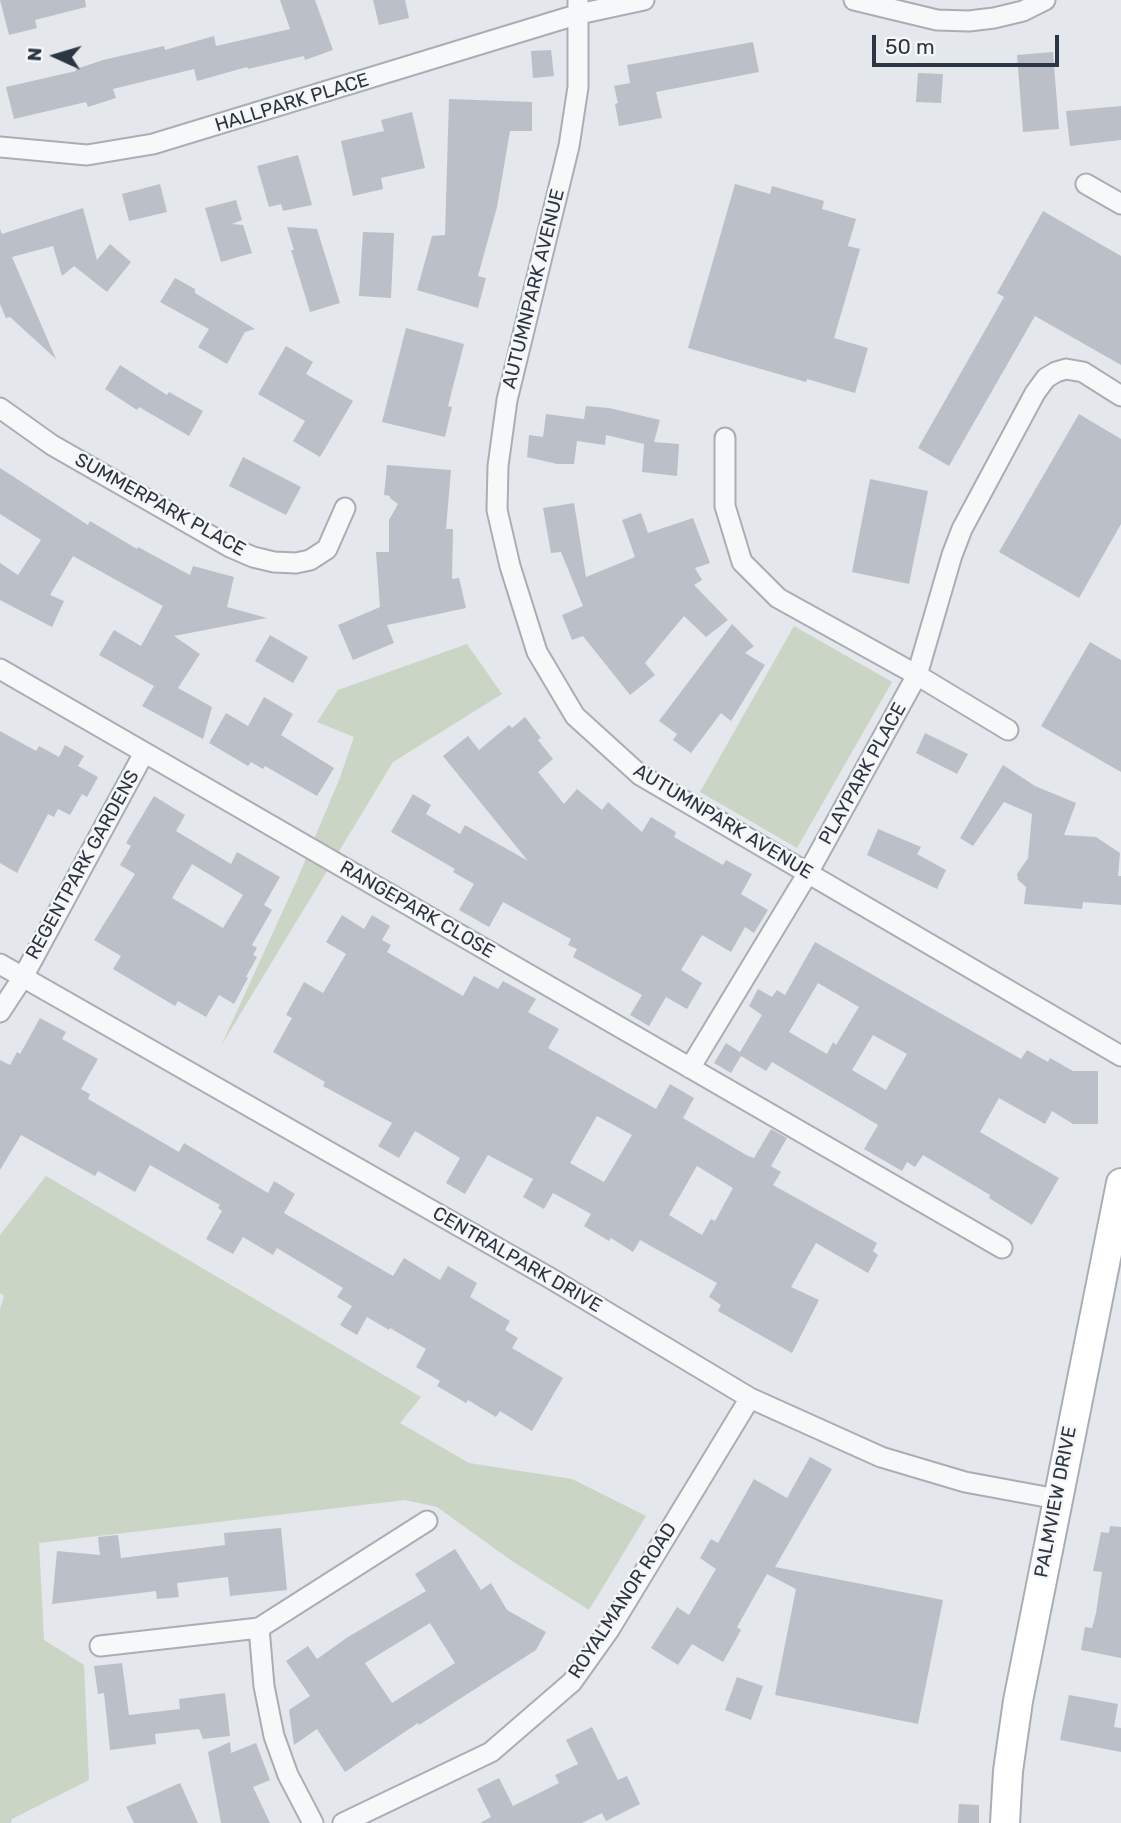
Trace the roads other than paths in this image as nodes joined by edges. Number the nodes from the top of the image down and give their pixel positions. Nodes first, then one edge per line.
1 (644, 0) edge
2 (854, 0) edge
3 (1045, 0) edge
4 (578, 7) edge
5 (0, 147) edge
6 (1086, 184) dead end
7 (1121, 204) edge
8 (1121, 396) edge
9 (0, 408) edge
10 (725, 438) dead end
11 (345, 508) dead end
12 (0, 669) edge
13 (917, 676) junction
14 (1007, 730) dead end
15 (145, 753) junction
16 (808, 873) junction
17 (0, 964) edge
18 (23, 977) junction
19 (0, 1012) edge
20 (1121, 1056) edge
21 (690, 1068) junction
22 (1121, 1184) edge
23 (1002, 1248) dead end
24 (750, 1398) junction
25 (1057, 1499) junction
26 (427, 1521) dead end
27 (259, 1628) junction
28 (100, 1646) dead end
29 (313, 1823) edge
30 (343, 1823) edge
31 (1005, 1823) edge

1 - 4 street, HALLPARK PLACE
2 - 3 street
4 - 5 street, HALLPARK PLACE
4 - 16 street, AUTUMNPARK AVENUE
6 - 7 street
8 - 13 street, PLAYPARK PLACE
9 - 11 street, SUMMERPARK PLACE
10 - 13 street
12 - 15 street, REGENTPARK GARDENS
13 - 14 street
13 - 16 street, PLAYPARK PLACE
15 - 18 street, REGENTPARK GARDENS
15 - 21 street, RANGEPARK CLOSE
16 - 20 street, AUTUMNPARK AVENUE
16 - 21 street
17 - 18 street, CENTRALPARK DRIVE
18 - 19 street, REGENTPARK GARDENS
18 - 24 street, CENTRALPARK DRIVE
21 - 23 street, RANGEPARK CLOSE
22 - 25 street, PALMVIEW DRIVE
24 - 25 street, CENTRALPARK DRIVE
24 - 30 street, ROYALMANOR ROAD
25 - 31 street, PALMVIEW DRIVE
26 - 27 street
27 - 28 street
27 - 29 street

